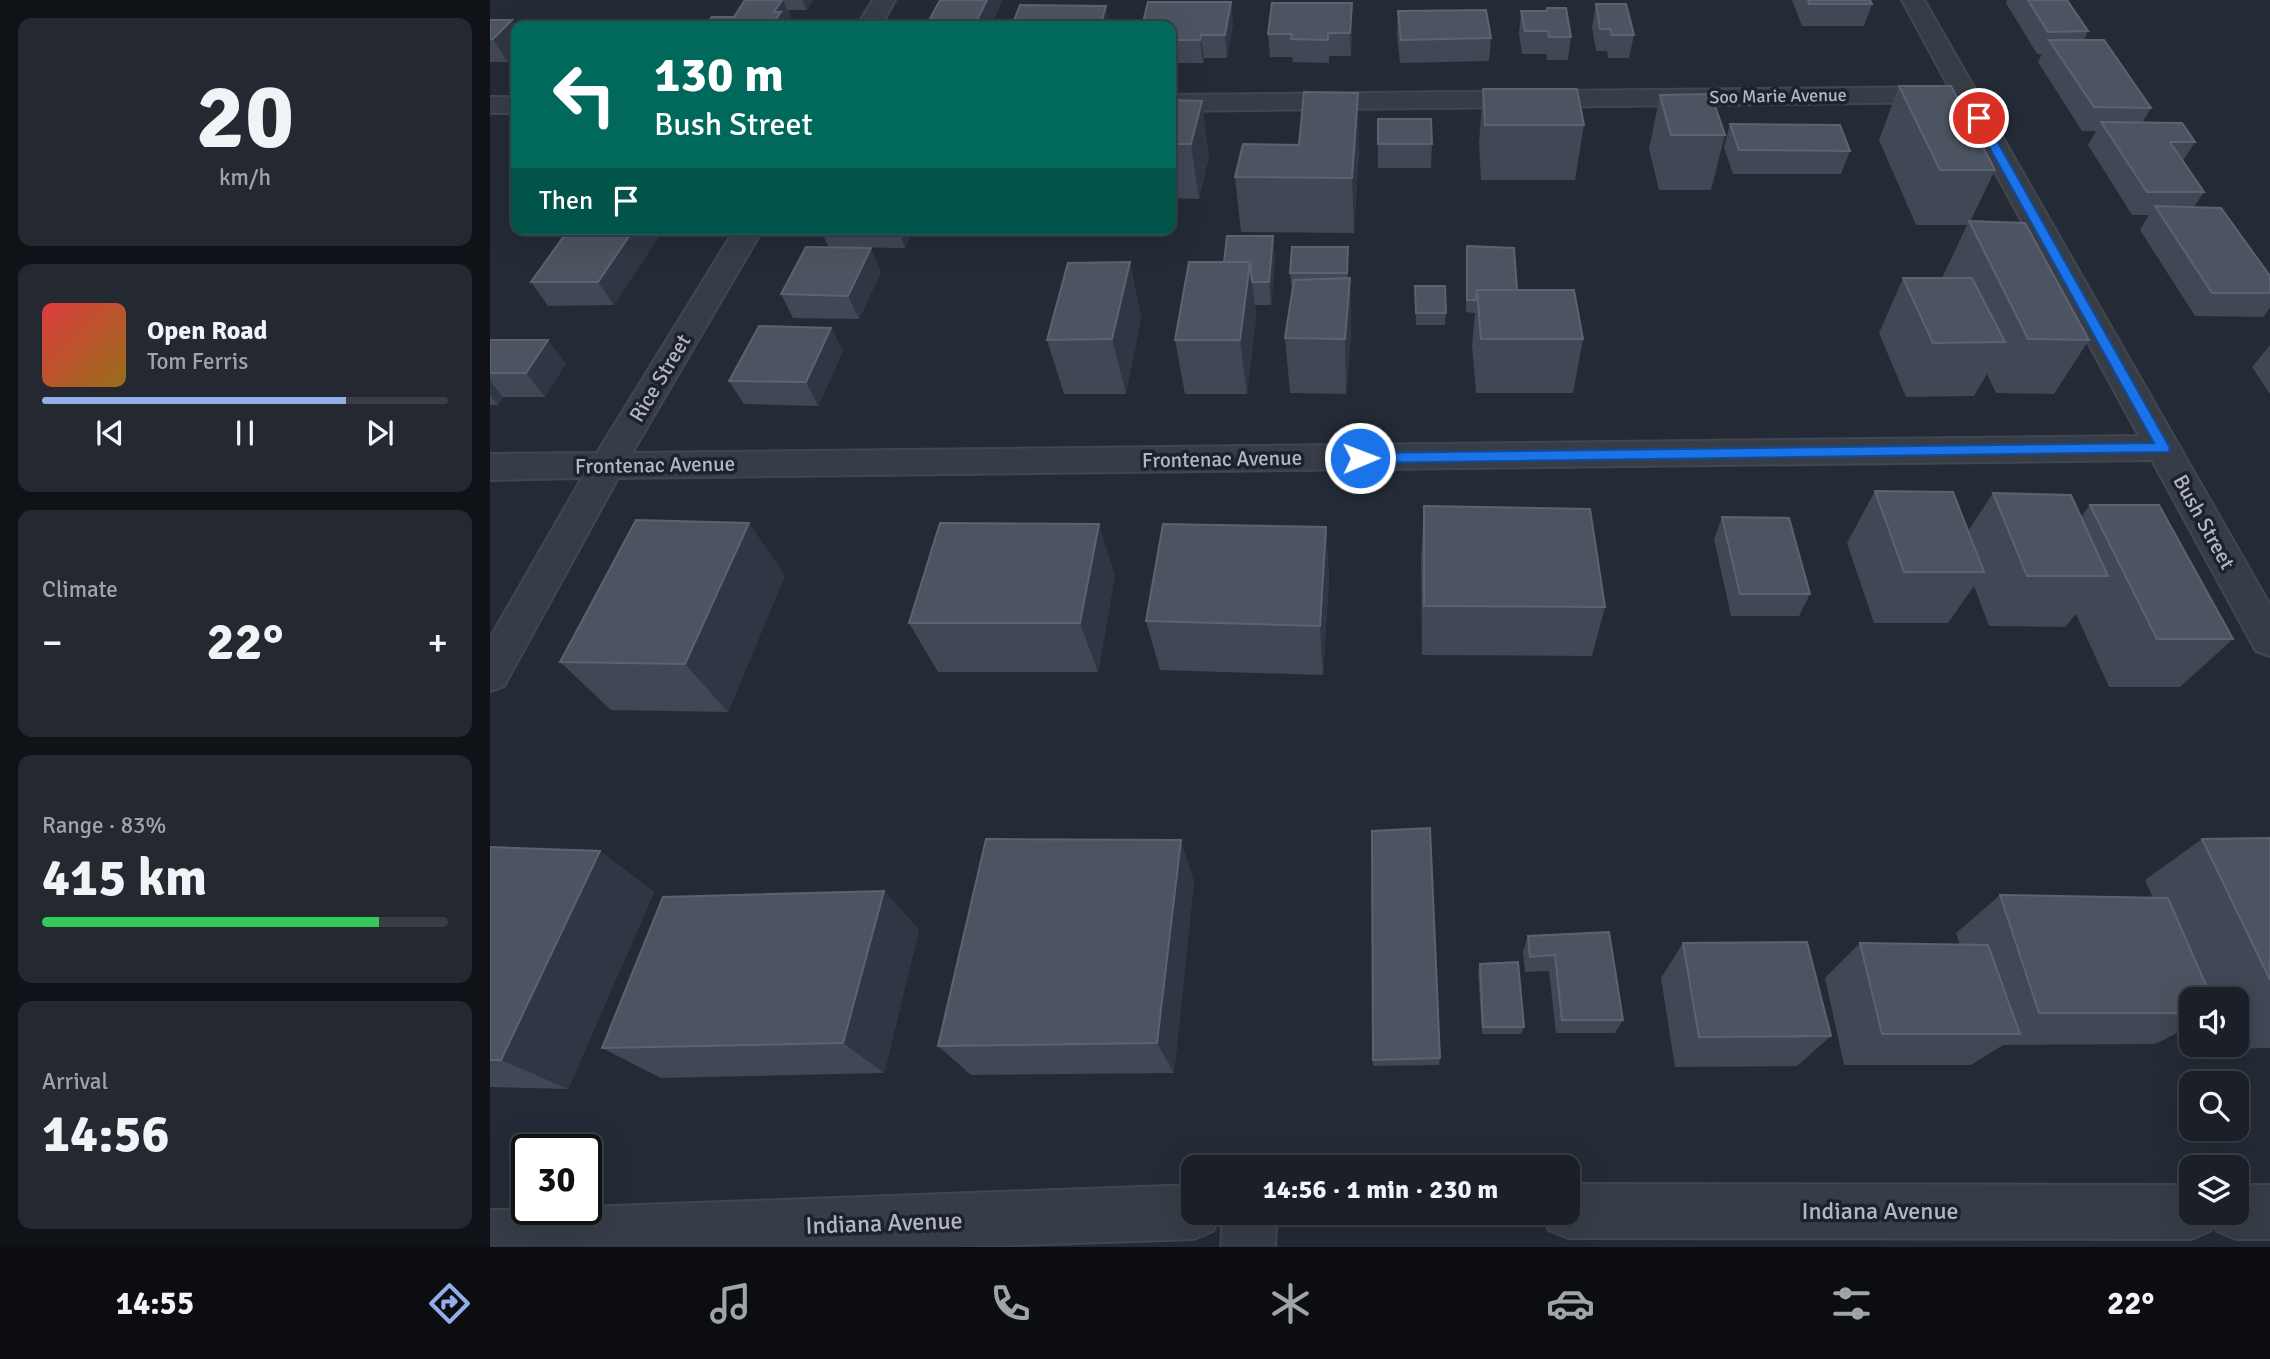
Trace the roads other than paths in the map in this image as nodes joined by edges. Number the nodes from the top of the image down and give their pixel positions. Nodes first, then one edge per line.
1 (884, 0) edge
2 (1913, 0) edge
3 (872, 21) edge
4 (1966, 94) junction
5 (1176, 103) edge
6 (490, 105) edge
7 (511, 105) edge
8 (745, 235) edge
9 (2163, 448) junction
10 (607, 466) junction
11 (490, 467) edge
12 (2270, 640) edge
13 (490, 674) edge
14 (1580, 1211) edge
15 (1181, 1212) edge
16 (2179, 1212) edge
17 (2249, 1212) edge
18 (2270, 1212) edge
19 (1249, 1225) edge
20 (490, 1237) edge
21 (1248, 1247) edge

1 - 3 street
2 - 4 street, Bush Street
4 - 5 street, Soo Marie Avenue
4 - 9 street, Bush Street
6 - 7 street
8 - 10 street, Rice Street
9 - 10 street, Frontenac Avenue
9 - 12 street, Bush Street
10 - 11 street, Frontenac Avenue
10 - 13 street, Rice Street
14 - 16 street, Indiana Avenue
15 - 20 street, Indiana Avenue
17 - 18 street
19 - 21 street

